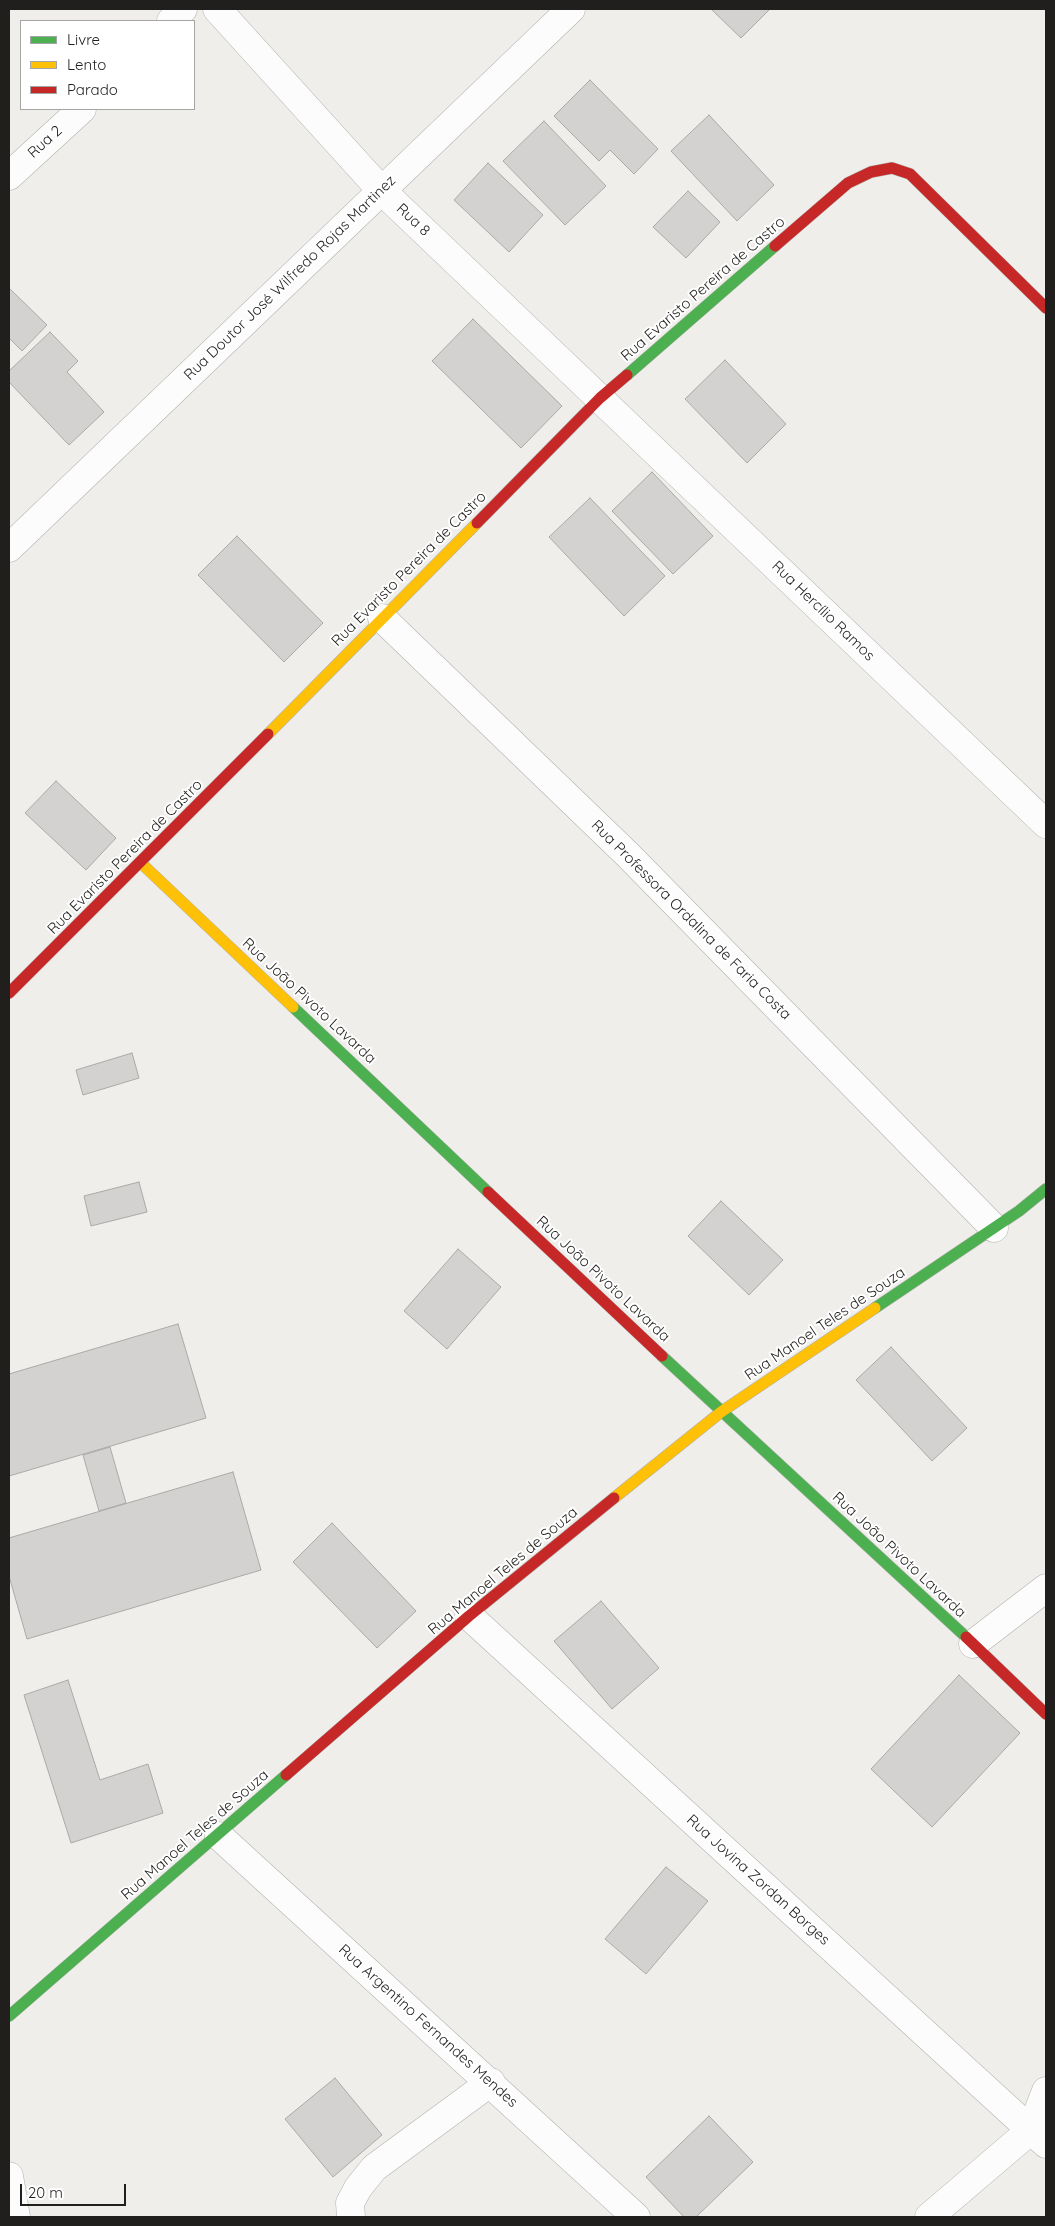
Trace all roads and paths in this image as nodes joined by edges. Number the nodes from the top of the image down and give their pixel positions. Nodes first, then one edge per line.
1 (183, 9) edge
2 (217, 9) edge
3 (571, 9) edge
4 (172, 20) edge
5 (81, 110) edge
6 (9, 176) edge
7 (381, 190) junction
8 (1046, 308) edge
9 (600, 398) junction
10 (9, 548) edge
11 (382, 618) junction
12 (1046, 824) edge
13 (142, 863) junction
14 (9, 992) edge
15 (1046, 1189) edge
16 (994, 1228) junction
17 (721, 1412) junction
18 (1046, 1588) edge
19 (469, 1616) junction
20 (974, 1644) junction
21 (1046, 1714) edge
22 (219, 1836) junction
23 (9, 2016) edge
24 (491, 2082) junction
25 (1046, 2091) edge
26 (1039, 2137) edge
27 (9, 2176) edge
28 (16, 2217) edge
29 (351, 2217) edge
30 (636, 2217) edge
31 (928, 2217) edge

1 - 4 street
2 - 7 street, Rua 8
3 - 7 street, Rua Doutor José Wilfredo Rojas Martinez
5 - 6 street, Rua 2
7 - 9 street, Rua 8
7 - 10 street, Rua Doutor José Wilfredo Rojas Martinez
8 - 9 street, Rua Evaristo Pereira de Castro
9 - 11 street, Rua Evaristo Pereira de Castro
9 - 12 street, Rua Hercílio Ramos
11 - 13 street, Rua Evaristo Pereira de Castro
11 - 16 street, Rua Professora Ordalina de Faria Costa
13 - 14 street, Rua Evaristo Pereira de Castro
13 - 17 street, Rua João Pivoto Lavarda
15 - 16 street, Rua Manoel Teles de Souza
16 - 17 street, Rua Manoel Teles de Souza
17 - 19 street, Rua Manoel Teles de Souza
17 - 20 street, Rua João Pivoto Lavarda
18 - 20 street
19 - 22 street, Rua Manoel Teles de Souza
19 - 26 street, Rua Jovina Zordan Borges
20 - 21 street, Rua João Pivoto Lavarda
22 - 23 street, Rua Manoel Teles de Souza
22 - 24 street, Rua Argentino Fernandes Mendes
24 - 29 street
24 - 30 street, Rua Argentino Fernandes Mendes
25 - 26 street
26 - 31 street
27 - 28 street

